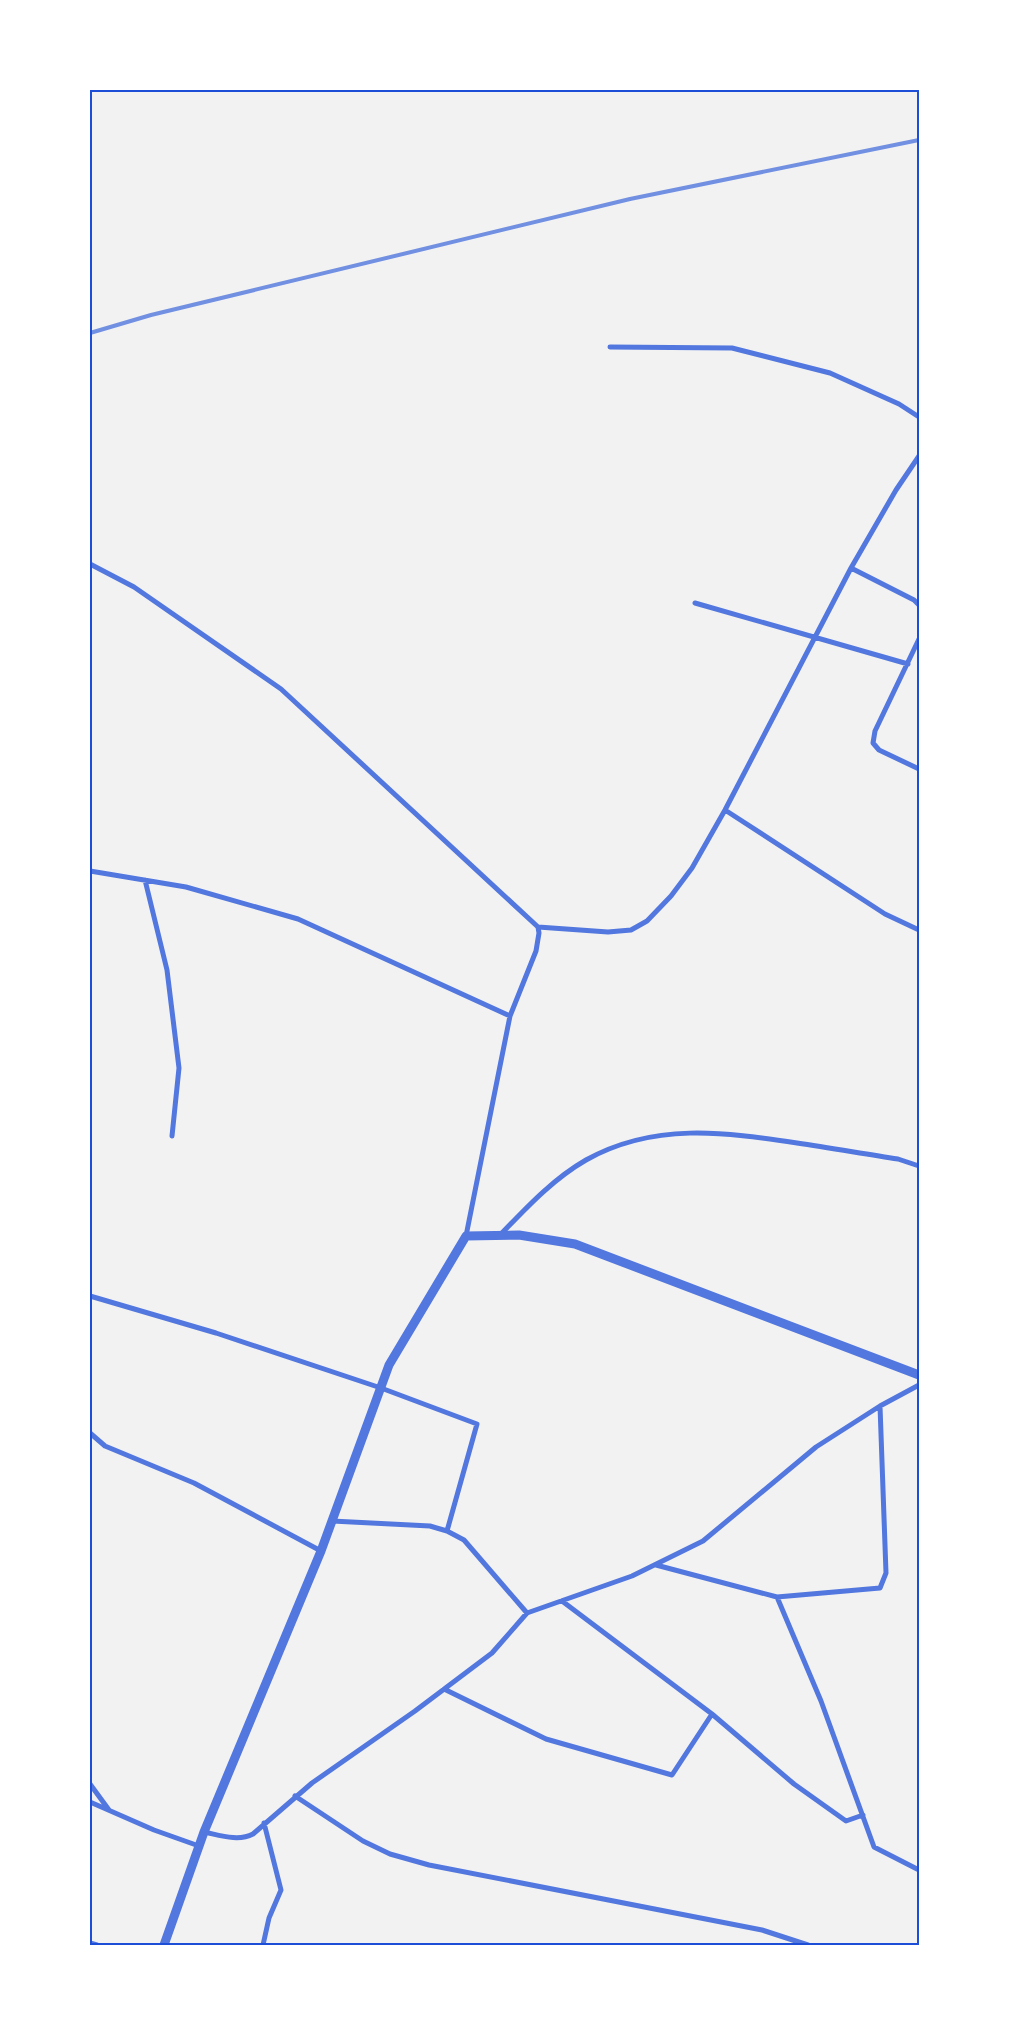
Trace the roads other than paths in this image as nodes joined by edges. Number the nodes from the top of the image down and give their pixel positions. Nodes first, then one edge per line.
1 (610, 347) dead end
2 (919, 417) edge
3 (919, 456) edge
4 (90, 564) edge
5 (851, 568) junction
6 (695, 603) dead end
7 (919, 605) edge
8 (814, 637) junction
9 (919, 640) edge
10 (908, 664) junction
11 (919, 769) edge
12 (725, 810) junction
13 (90, 871) edge
14 (145, 880) junction
15 (538, 927) junction
16 (919, 930) edge
17 (510, 1016) junction
18 (172, 1136) dead end
19 (919, 1166) edge
20 (500, 1235) junction
21 (466, 1236) junction
22 (90, 1296) edge
23 (919, 1374) edge
24 (919, 1385) edge
25 (381, 1388) junction
26 (880, 1406) junction
27 (90, 1433) edge
28 (332, 1521) junction
29 (447, 1531) junction
30 (321, 1550) junction
31 (655, 1565) junction
32 (778, 1597) junction
33 (562, 1601) junction
34 (527, 1613) junction
35 (444, 1689) junction
36 (712, 1714) junction
37 (90, 1784) edge
38 (295, 1796) junction
39 (90, 1802) edge
40 (110, 1811) junction
41 (863, 1815) junction
42 (264, 1823) junction
43 (204, 1832) junction
44 (199, 1846) junction
45 (919, 1870) edge
46 (90, 1943) edge
47 (96, 1945) edge
48 (164, 1945) edge
49 (263, 1945) edge
50 (808, 1945) edge

1 - 2 street
3 - 5 street
4 - 15 street
5 - 7 street
5 - 8 street
6 - 8 street
8 - 10 street
8 - 12 street
9 - 10 street
10 - 11 street
12 - 15 street
12 - 16 street
13 - 14 street
14 - 17 street
14 - 18 street
15 - 17 street
17 - 21 street
19 - 20 street
20 - 21 street
20 - 23 street
21 - 25 street
22 - 25 street
24 - 26 street
25 - 28 street
25 - 29 street
26 - 31 street
26 - 32 street
27 - 30 street
28 - 29 street
28 - 30 street
29 - 34 street
30 - 43 street
31 - 32 street
31 - 33 street
32 - 41 street
33 - 34 street
33 - 36 street
34 - 35 street
35 - 36 street
35 - 38 street
36 - 41 street
37 - 40 street
38 - 42 street
38 - 50 street
39 - 40 street
40 - 44 street
41 - 45 street
42 - 43 street
42 - 49 street
43 - 44 street
44 - 48 street
46 - 47 street

